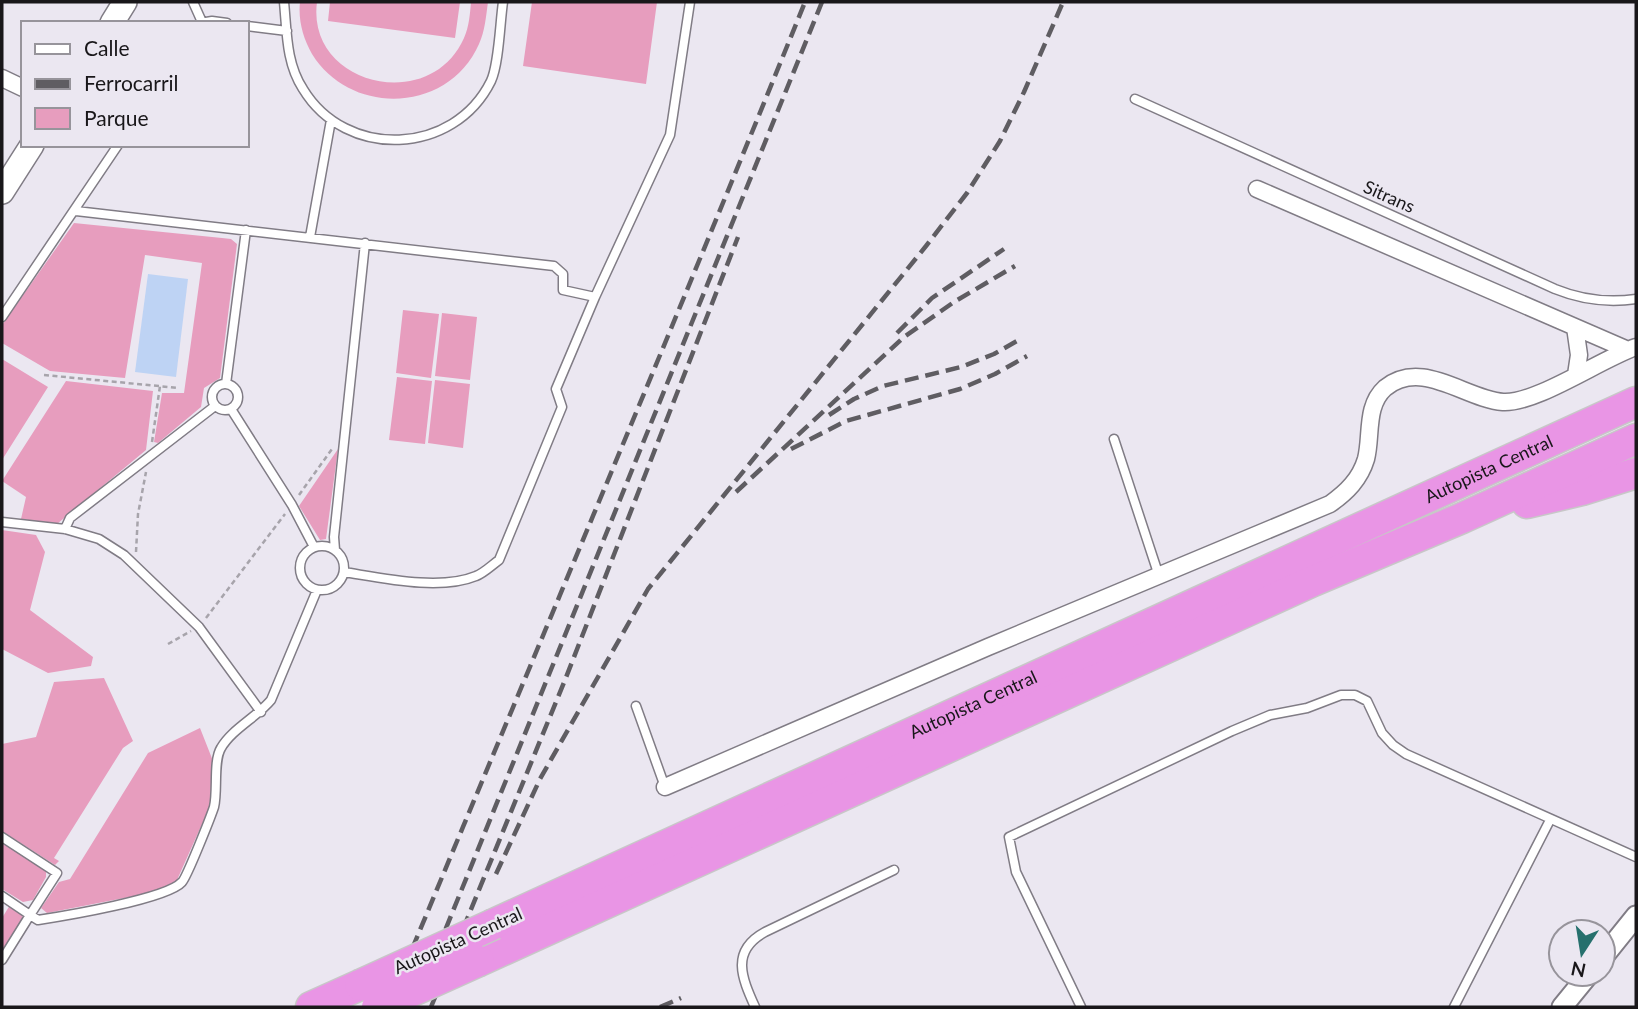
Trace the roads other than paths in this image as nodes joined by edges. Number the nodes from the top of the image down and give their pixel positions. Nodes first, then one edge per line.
1 (125, 2) edge
2 (192, 2) edge
3 (284, 2) edge
4 (503, 2) edge
5 (690, 2) edge
6 (113, 21) edge
7 (201, 21) edge
8 (248, 26) edge
9 (287, 31) junction
10 (2, 78) edge
11 (21, 87) edge
12 (1135, 99) dead end
13 (331, 120) junction
14 (30, 147) edge
15 (117, 147) edge
16 (6, 178) edge
17 (1257, 190) dead end
18 (76, 211) junction
19 (246, 230) junction
20 (310, 237) junction
21 (365, 243) junction
22 (595, 297) junction
23 (1636, 299) edge
24 (2, 317) edge
25 (1574, 327) junction
26 (1632, 348) edge
27 (1576, 375) junction
28 (226, 384) junction
29 (1636, 402) edge
30 (215, 406) junction
31 (231, 409) junction
32 (1114, 439) dead end
33 (1636, 439) edge
34 (1636, 474) edge
35 (1462, 518) junction
36 (2, 522) edge
37 (65, 529) junction
38 (314, 547) junction
39 (335, 550) junction
40 (344, 572) junction
41 (1159, 576) junction
42 (317, 590) junction
43 (636, 706) dead end
44 (261, 712) junction
45 (665, 787) joint
46 (1550, 820) junction
47 (2, 837) edge
48 (1636, 857) edge
49 (894, 870) dead end
50 (2, 897) edge
51 (30, 915) junction
52 (1634, 924) edge
53 (1617, 942) edge
54 (2, 960) edge
55 (1578, 988) edge
56 (369, 996) edge
57 (311, 1007) edge
58 (755, 1007) edge
59 (1081, 1007) edge
60 (1454, 1007) edge
61 (1562, 1007) edge

1 - 6 main road
2 - 7 lane
3 - 9 lane
4 - 13 lane
5 - 22 lane
8 - 9 lane
9 - 13 lane
10 - 11 street
12 - 23 lane, Sitrans
13 - 20 lane
14 - 16 main road
15 - 18 lane
17 - 25 street
18 - 19 lane
18 - 24 lane
19 - 20 lane
19 - 28 lane
20 - 21 lane
21 - 22 lane
21 - 39 lane
22 - 40 lane
25 - 26 street
25 - 27 street
26 - 27 street
27 - 41 street
28 - 30 lane
28 - 31 lane
29 - 56 highway, Autopista Central, bridge
30 - 31 lane
30 - 37 lane
31 - 38 lane
32 - 41 lane
33 - 35 highway, Autopista Central
34 - 35 highway
35 - 56 highway, Autopista Central, bridge
36 - 37 lane
37 - 44 lane
38 - 39 lane
38 - 42 lane
39 - 40 lane
40 - 42 lane
41 - 45 street
42 - 44 lane
43 - 45 lane
44 - 51 lane
46 - 48 lane
46 - 59 lane
46 - 60 lane
47 - 51 lane
49 - 58 lane
50 - 51 lane
51 - 54 lane
52 - 53 street
55 - 61 street
56 - 57 highway, Autopista Central

